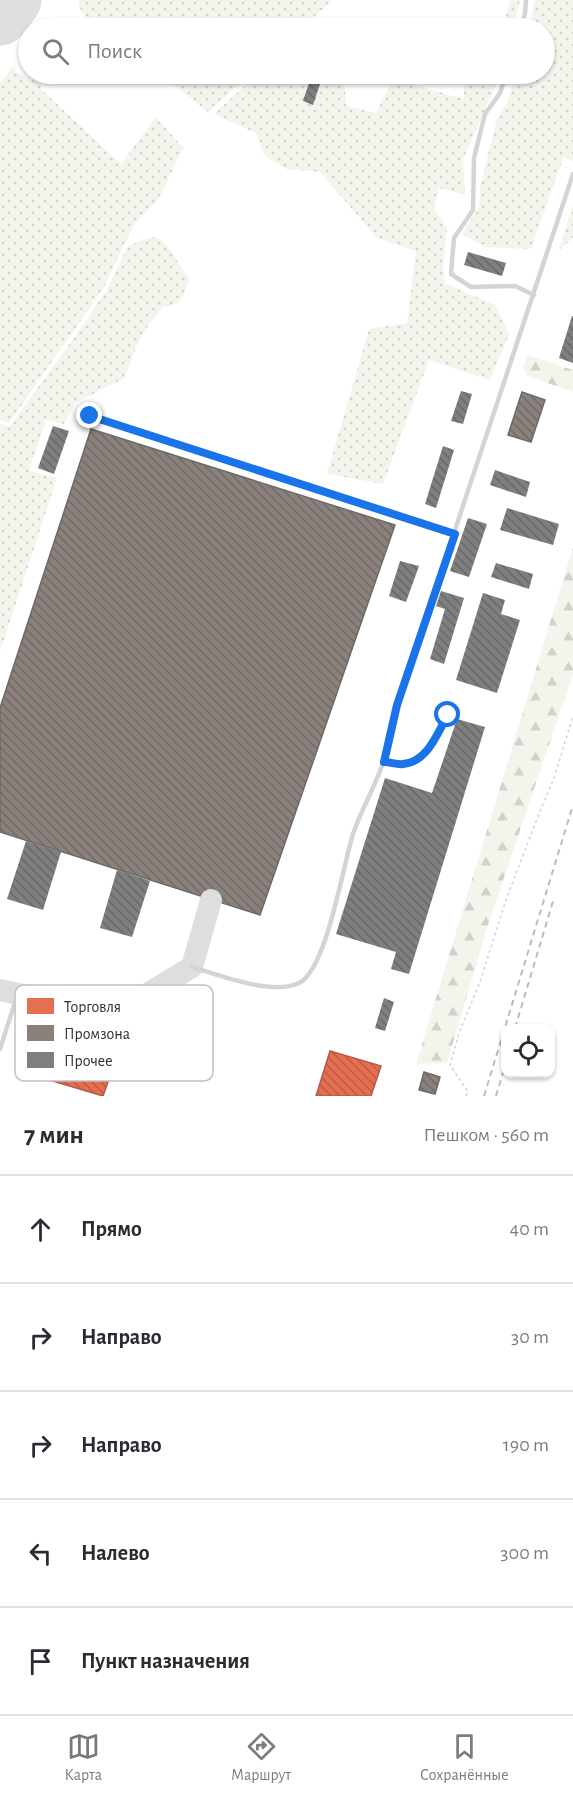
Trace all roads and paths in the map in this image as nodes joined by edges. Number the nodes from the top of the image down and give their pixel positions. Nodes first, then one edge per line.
1 (526, 0) edge
2 (524, 18) edge
3 (503, 84) edge
4 (573, 174) edge
5 (534, 295) junction
6 (90, 416) dead end
7 (455, 534) junction
8 (458, 710) dead end
9 (573, 716) edge
10 (384, 762) junction
11 (192, 967) dead end
12 (15, 1002) edge
13 (0, 1048) edge
14 (466, 1096) edge

1 - 2 lane
3 - 5 lane
4 - 5 lane
5 - 7 lane
6 - 7 lane
7 - 10 lane
8 - 10 lane
9 - 14 path
10 - 11 lane
12 - 13 lane

